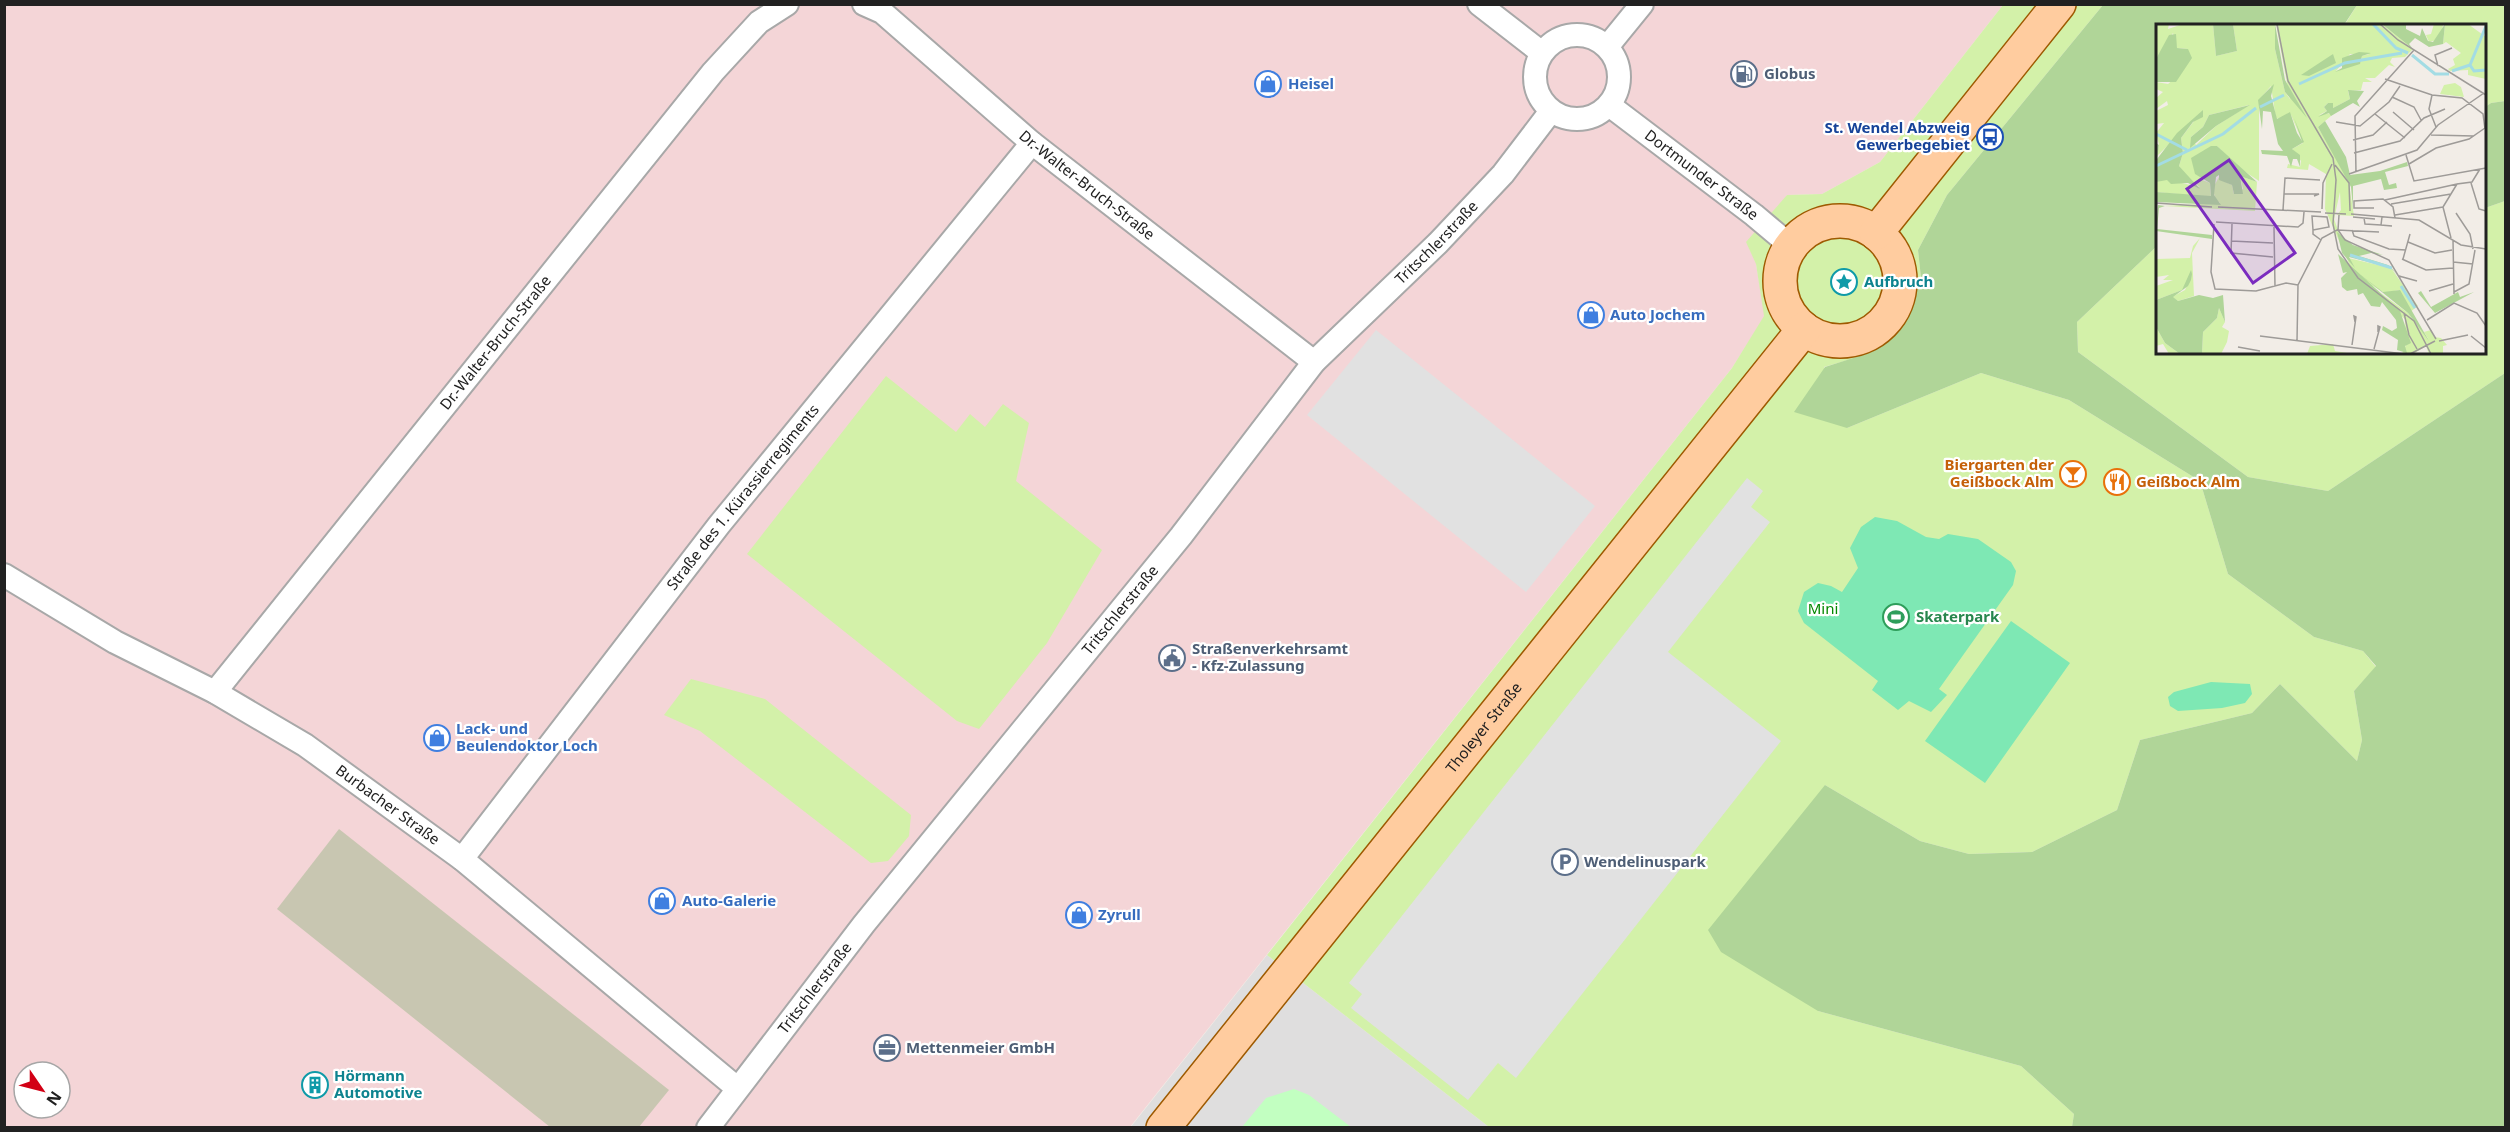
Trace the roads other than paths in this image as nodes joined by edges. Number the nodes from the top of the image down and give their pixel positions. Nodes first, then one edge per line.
1 (787, 4) edge
2 (864, 4) edge
3 (1479, 4) edge
4 (1642, 4) edge
5 (2059, 4) edge
6 (1607, 47) junction
7 (1542, 53) junction
8 (1609, 105) junction
9 (1551, 111) junction
10 (1032, 143) junction
11 (1876, 233) junction
12 (1791, 246) junction
13 (1804, 329) junction
14 (1314, 362) junction
15 (4, 574) edge
16 (215, 692) junction
17 (462, 859) junction
18 (737, 1088) junction
19 (708, 1128) edge
20 (1163, 1128) edge

1 - 16 street, Dr.-Walter-Bruch-Straße
2 - 10 street, Dr.-Walter-Bruch-Straße
3 - 7 street
4 - 6 street
5 - 11 main road
6 - 7 street
6 - 8 street
7 - 9 street
8 - 9 street
8 - 12 street, Dortmunder Straße
9 - 14 street, Tritschlerstraße
10 - 14 street, Dr.-Walter-Bruch-Straße
10 - 17 street, Straße des 1. Kürassierregiments
11 - 12 main road
11 - 13 main road
12 - 13 main road
13 - 20 main road, Tholeyer Straße
14 - 18 street, Tritschlerstraße
15 - 16 street, Burbacher Straße
16 - 17 street, Burbacher Straße
17 - 18 street, Burbacher Straße
18 - 19 street, Tritschlerstraße

